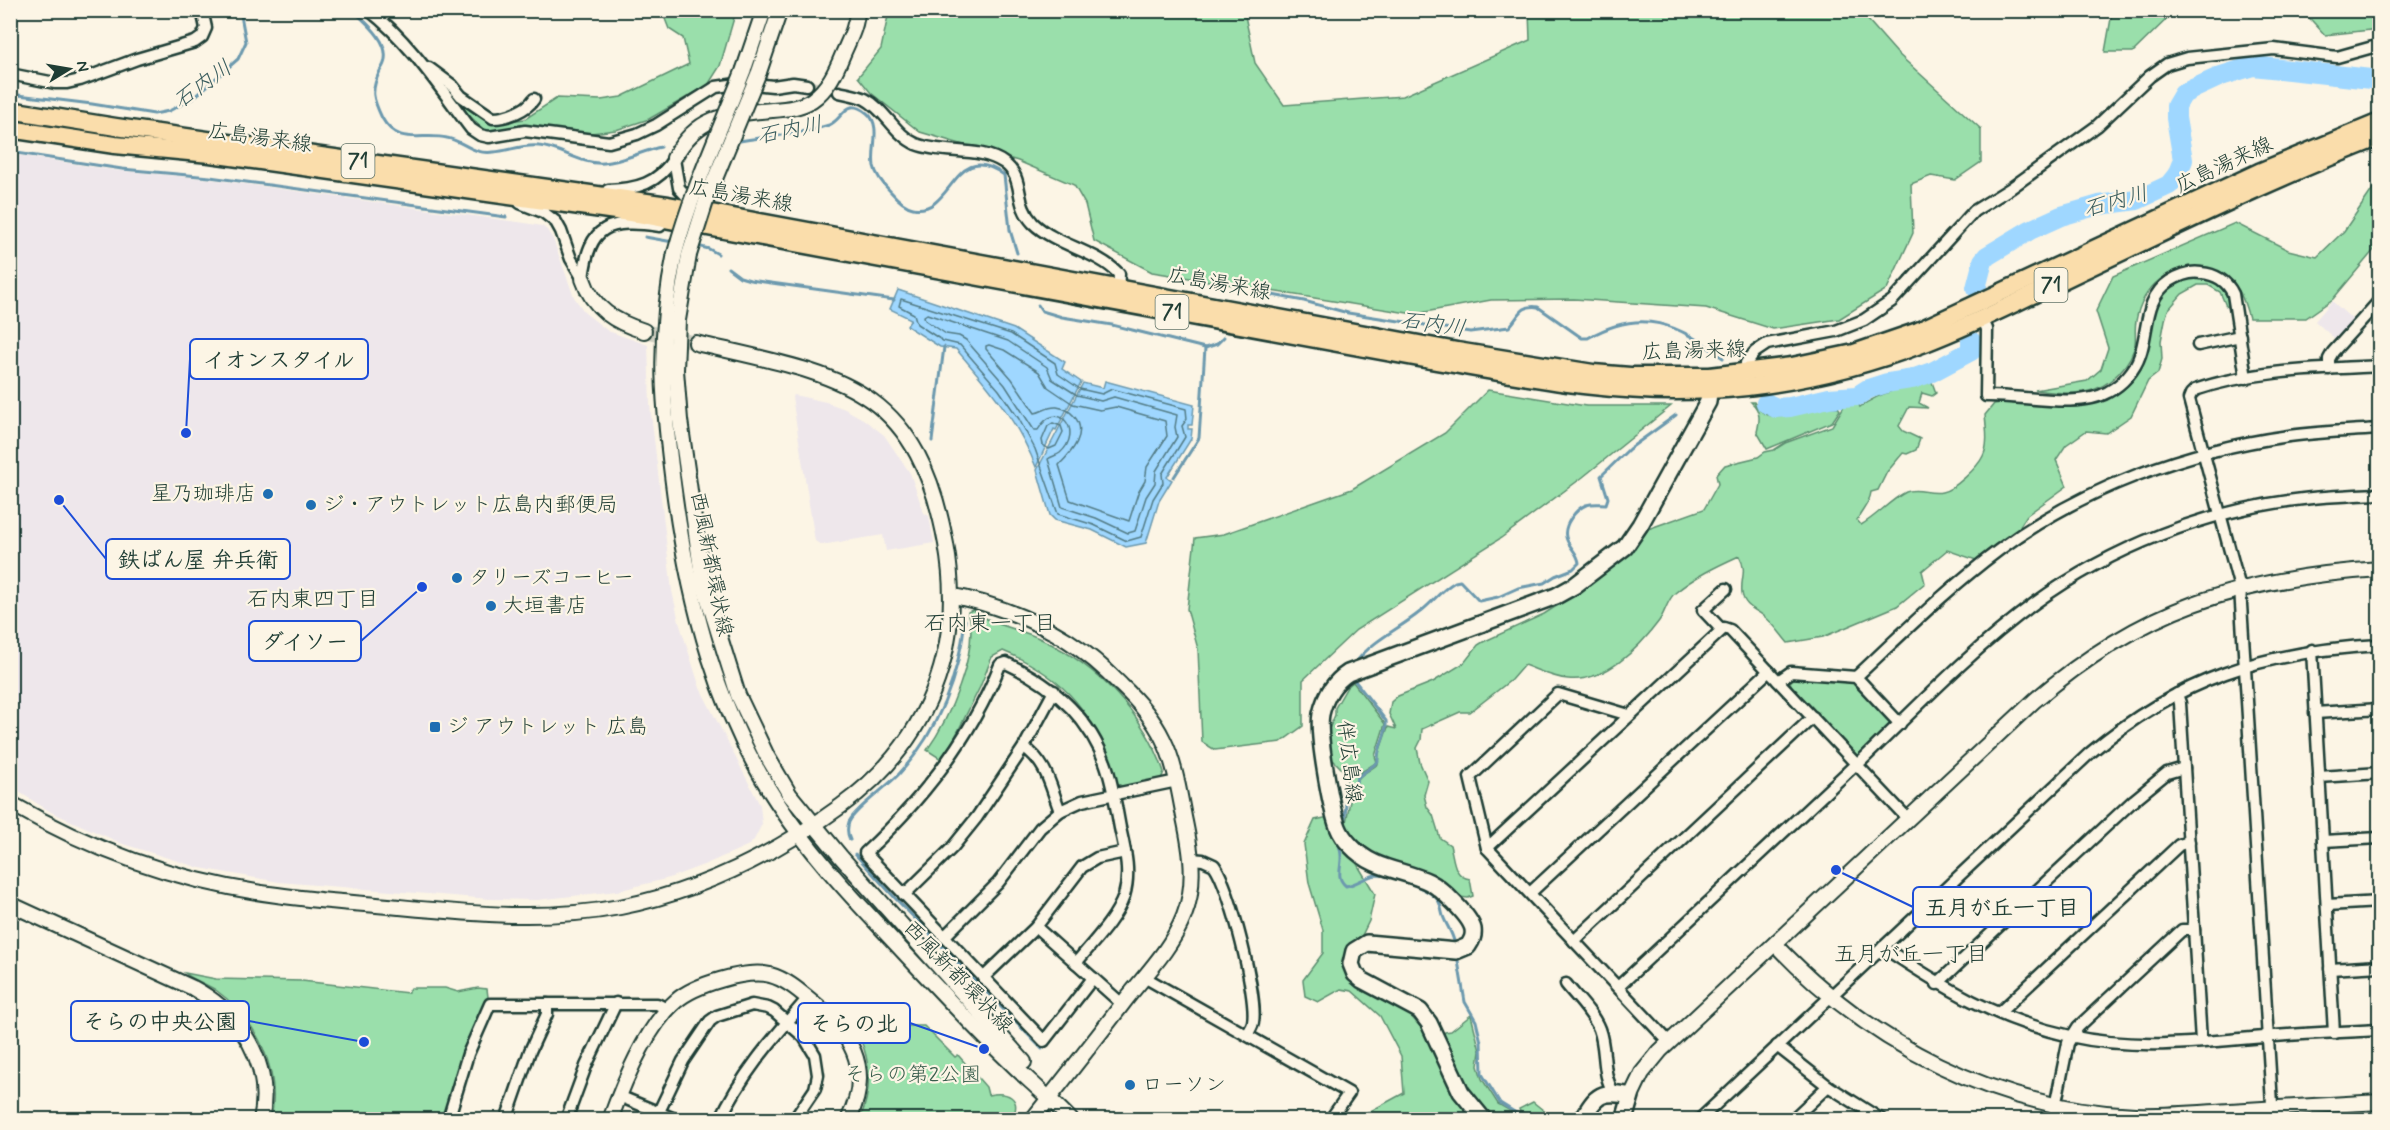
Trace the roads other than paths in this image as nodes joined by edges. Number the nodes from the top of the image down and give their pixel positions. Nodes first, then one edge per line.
1 (202, 10) edge
2 (369, 10) edge
3 (764, 10) edge
4 (780, 10) edge
5 (857, 10) edge
6 (2379, 45) edge
7 (417, 59) junction
8 (10, 74) edge
9 (807, 86) tunnel mouth
10 (839, 92) tunnel mouth
11 (534, 99) dead end
12 (10, 110) edge
13 (2379, 122) edge
14 (10, 129) edge
15 (2379, 137) edge
16 (674, 158) junction
17 (576, 191) junction
18 (496, 193) junction
19 (705, 212) junction
20 (748, 233) junction
21 (682, 254) junction
22 (584, 279) junction
23 (1118, 295) junction
24 (2379, 301) edge
25 (1983, 318) junction
26 (644, 331) tunnel mouth
27 (2240, 336) junction
28 (696, 343) tunnel mouth
29 (2198, 345) dead end
30 (2379, 366) edge
31 (2329, 369) junction
32 (2246, 378) junction
33 (1746, 380) junction
34 (1710, 383) junction
35 (2379, 429) edge
36 (2204, 454) junction
37 (2379, 494) edge
38 (2220, 515) junction
39 (2379, 569) edge
40 (2240, 588) junction
41 (1726, 589) dead end
42 (951, 596) junction
43 (1721, 629) junction
44 (2379, 645) edge
45 (2312, 650) junction
46 (2245, 666) junction
47 (1769, 671) junction
48 (1856, 677) junction
49 (1778, 681) junction
50 (1054, 691) junction
51 (2176, 694) junction
52 (2379, 709) edge
53 (2315, 713) junction
54 (1629, 715) junction
55 (1813, 717) junction
56 (1900, 724) junction
57 (1024, 747) junction
58 (1857, 764) junction
59 (2184, 768) junction
60 (2379, 773) edge
61 (2319, 777) junction
62 (1177, 781) junction
63 (1113, 794) junction
64 (10, 803) edge
65 (1060, 811) junction
66 (1908, 819) junction
67 (814, 825) junction
68 (800, 832) junction
69 (2379, 838) edge
70 (2323, 841) junction
71 (2189, 842) junction
72 (1487, 848) junction
73 (1125, 852) junction
74 (1191, 859) junction
75 (1530, 893) junction
76 (904, 895) junction
77 (2379, 902) edge
78 (10, 904) edge
79 (2326, 905) junction
80 (1035, 927) junction
81 (2194, 930) junction
82 (944, 937) junction
83 (1574, 941) junction
84 (1775, 944) junction
85 (1882, 947) junction
86 (1076, 963) junction
87 (2379, 966) edge
88 (2330, 969) junction
89 (1144, 977) junction
90 (983, 978) junction
91 (1093, 978) junction
92 (1566, 984) dead end
93 (1937, 984) junction
94 (1618, 987) junction
95 (1830, 996) junction
96 (808, 998) junction
97 (616, 1003) junction
98 (548, 1004) junction
99 (1122, 1004) junction
100 (667, 1010) junction
101 (1999, 1013) junction
102 (787, 1022) junction
103 (2379, 1030) edge
104 (2334, 1033) junction
105 (1247, 1035) junction
106 (2071, 1036) junction
107 (2268, 1037) junction
108 (2201, 1041) junction
109 (1669, 1042) junction
110 (1777, 1046) junction
111 (1828, 1086) junction
112 (1614, 1093) junction
113 (1052, 1094) junction
114 (619, 1096) junction
115 (1631, 1096) junction
116 (2057, 1097) dead end
117 (2379, 1102) edge
118 (2273, 1114) edge
119 (657, 1115) edge
120 (261, 1119) edge
121 (448, 1119) edge
122 (506, 1119) edge
123 (566, 1119) edge
124 (610, 1119) edge
125 (676, 1119) edge
126 (720, 1119) edge
127 (794, 1119) edge
128 (848, 1119) edge
129 (1032, 1119) edge
130 (1071, 1119) edge
131 (1084, 1119) edge
132 (1330, 1119) edge
133 (1484, 1119) edge
134 (1582, 1119) edge
135 (1624, 1119) edge
136 (1699, 1119) edge
137 (1792, 1119) edge
138 (1882, 1119) edge

1 - 8 street
2 - 7 street
3 - 21 street, 西風新都環状線, bridge
4 - 21 street, 西風新都環状線, bridge
5 - 16 street
6 - 33 street
7 - 9 street
7 - 11 street
10 - 23 street
12 - 17 main road, 広島湯来線 / 71
13 - 33 main road, 広島湯来線 / 71
14 - 18 main road, 広島湯来線 / 71
15 - 25 main road, 広島湯来線 / 71
16 - 17 street
16 - 19 street
17 - 19 main road, 広島湯来線 / 71
18 - 20 main road, 広島湯来線 / 71
18 - 22 street
19 - 23 main road, 広島湯来線 / 71
20 - 22 street
20 - 23 main road, 広島湯来線 / 71
21 - 67 street, 西風新都環状線
21 - 68 street, 西風新都環状線
22 - 26 street
23 - 34 main road, 広島湯来線 / 71
24 - 31 street
25 - 27 street
25 - 33 main road, 広島湯来線 / 71
27 - 29 street
27 - 32 street
28 - 42 street
30 - 31 street
31 - 32 street
32 - 36 street
33 - 34 main road, 広島湯来線 / 71
34 - 133 main road, 伴広島線
35 - 36 street
36 - 38 street
36 - 48 street
37 - 38 street
38 - 40 street
38 - 56 street
39 - 40 street
40 - 46 street
40 - 66 street
41 - 43 street
42 - 62 street
42 - 67 street
43 - 47 street
43 - 54 street
44 - 45 street
45 - 46 street
45 - 53 street
46 - 51 street
46 - 107 street
47 - 49 street
47 - 75 street
48 - 49 street
48 - 56 street
49 - 55 street
50 - 57 street
50 - 63 street
50 - 76 street
51 - 59 street
51 - 85 street
52 - 53 street
53 - 61 street
54 - 72 street
54 - 72 street
55 - 58 street
55 - 83 street
56 - 58 street
57 - 65 street
57 - 76 street
58 - 66 street
58 - 94 street
59 - 71 street
59 - 93 street
60 - 61 street
61 - 70 street
62 - 63 street
62 - 74 street
63 - 65 street
63 - 73 street
64 - 68 street
65 - 82 street
66 - 84 street
67 - 68 street
67 - 113 street, 西風新都環状線
68 - 113 street, 西風新都環状線
69 - 70 street
70 - 79 street
71 - 81 street
71 - 101 street
72 - 75 street
73 - 80 street
73 - 86 street
74 - 89 street
74 - 105 street
75 - 83 street
76 - 82 street
77 - 79 street
78 - 120 street
79 - 88 street
80 - 86 street
80 - 90 street
81 - 106 street
81 - 108 street
82 - 90 street
83 - 94 street
84 - 95 street
84 - 109 street
85 - 93 street
85 - 95 street
86 - 91 street
87 - 88 street
88 - 104 street
89 - 99 street
89 - 105 street
90 - 91 street
91 - 99 street
92 - 112 street
93 - 101 street
94 - 109 street
95 - 110 street
95 - 118 street
96 - 100 street
96 - 102 street
96 - 128 street
97 - 98 street
97 - 100 street
97 - 123 street
98 - 121 street
98 - 122 street
99 - 113 street
100 - 114 street
101 - 106 street
102 - 119 street
102 - 126 street
102 - 127 street
103 - 104 street
104 - 107 street
105 - 132 street
106 - 108 street
106 - 116 street
107 - 108 street
107 - 118 street
109 - 115 street
110 - 111 street
110 - 136 street
111 - 137 street
111 - 138 street
112 - 115 main road
112 - 134 main road
113 - 129 street
113 - 130 street, 西風新都環状線
113 - 131 street, 西風新都環状線
114 - 119 street
114 - 124 street
115 - 135 main road
117 - 118 street
119 - 125 street

